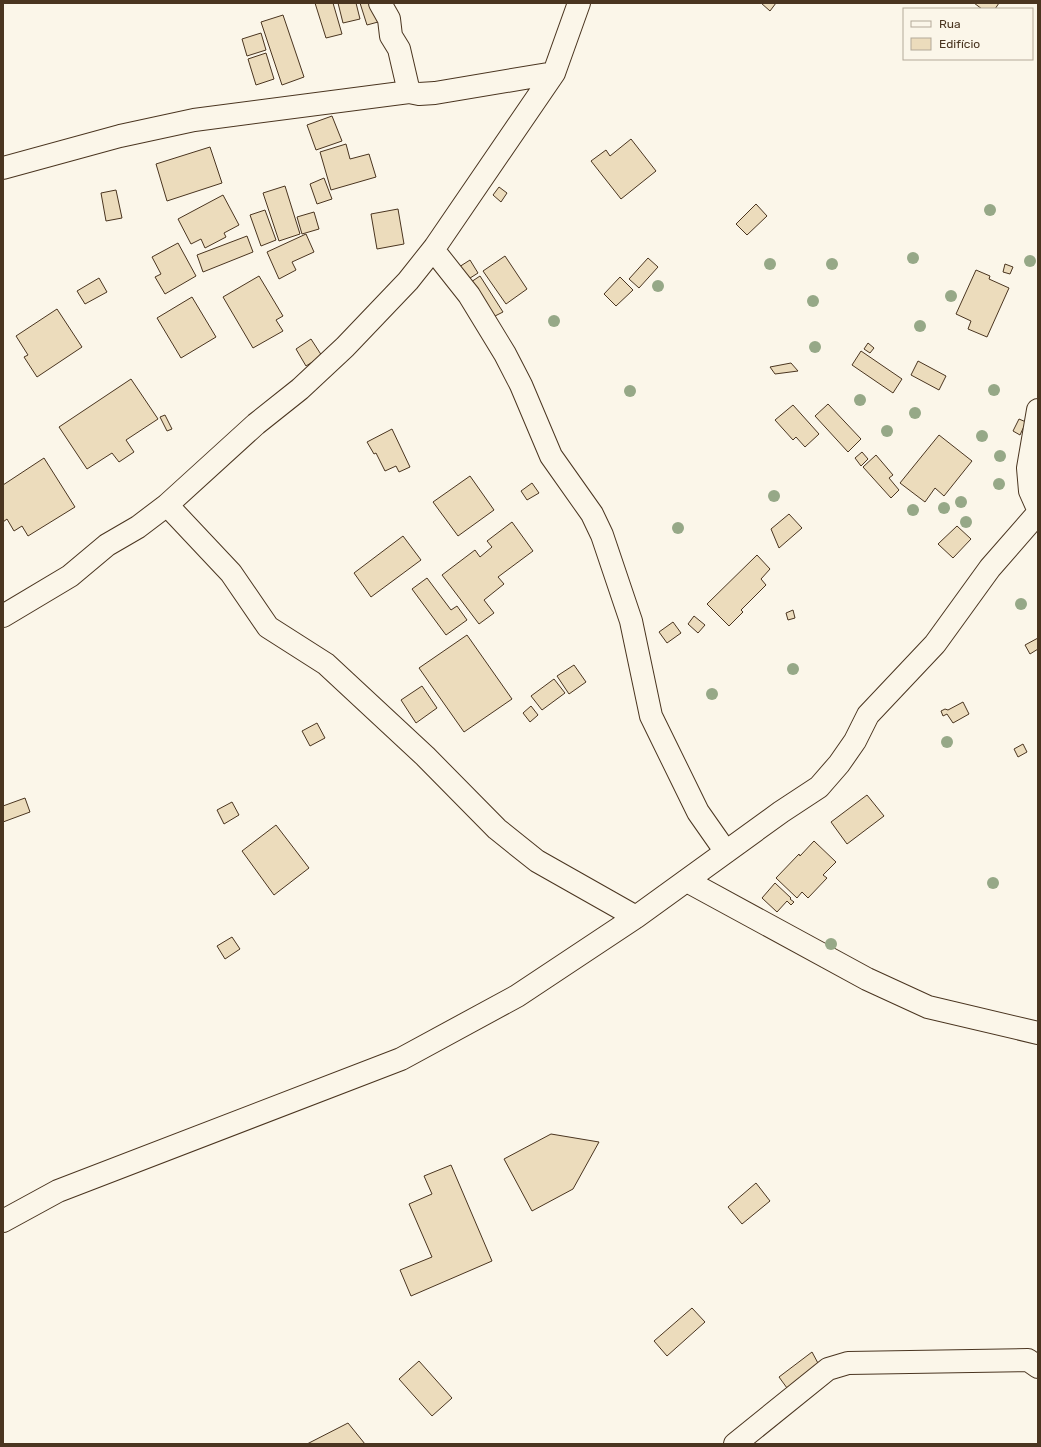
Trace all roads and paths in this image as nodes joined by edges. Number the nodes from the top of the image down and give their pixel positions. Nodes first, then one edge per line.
1 (380, 3) edge
2 (579, 3) edge
3 (554, 73) junction
4 (409, 92) junction
5 (3, 168) edge
6 (435, 248) junction
7 (1038, 410) edge
8 (167, 505) junction
9 (1038, 509) edge
10 (1038, 513) edge
11 (3, 616) edge
12 (726, 852) junction
13 (687, 881) junction
14 (636, 918) junction
15 (1038, 1033) edge
16 (3, 1221) edge
17 (1038, 1367) edge
18 (734, 1444) edge

1 - 4 street
2 - 3 street
3 - 4 street
3 - 6 street
4 - 5 street
6 - 8 street
6 - 12 street
7 - 9 street
8 - 11 street
8 - 14 street
10 - 12 street
12 - 13 street
13 - 14 street
13 - 15 street
14 - 16 street
17 - 18 street

